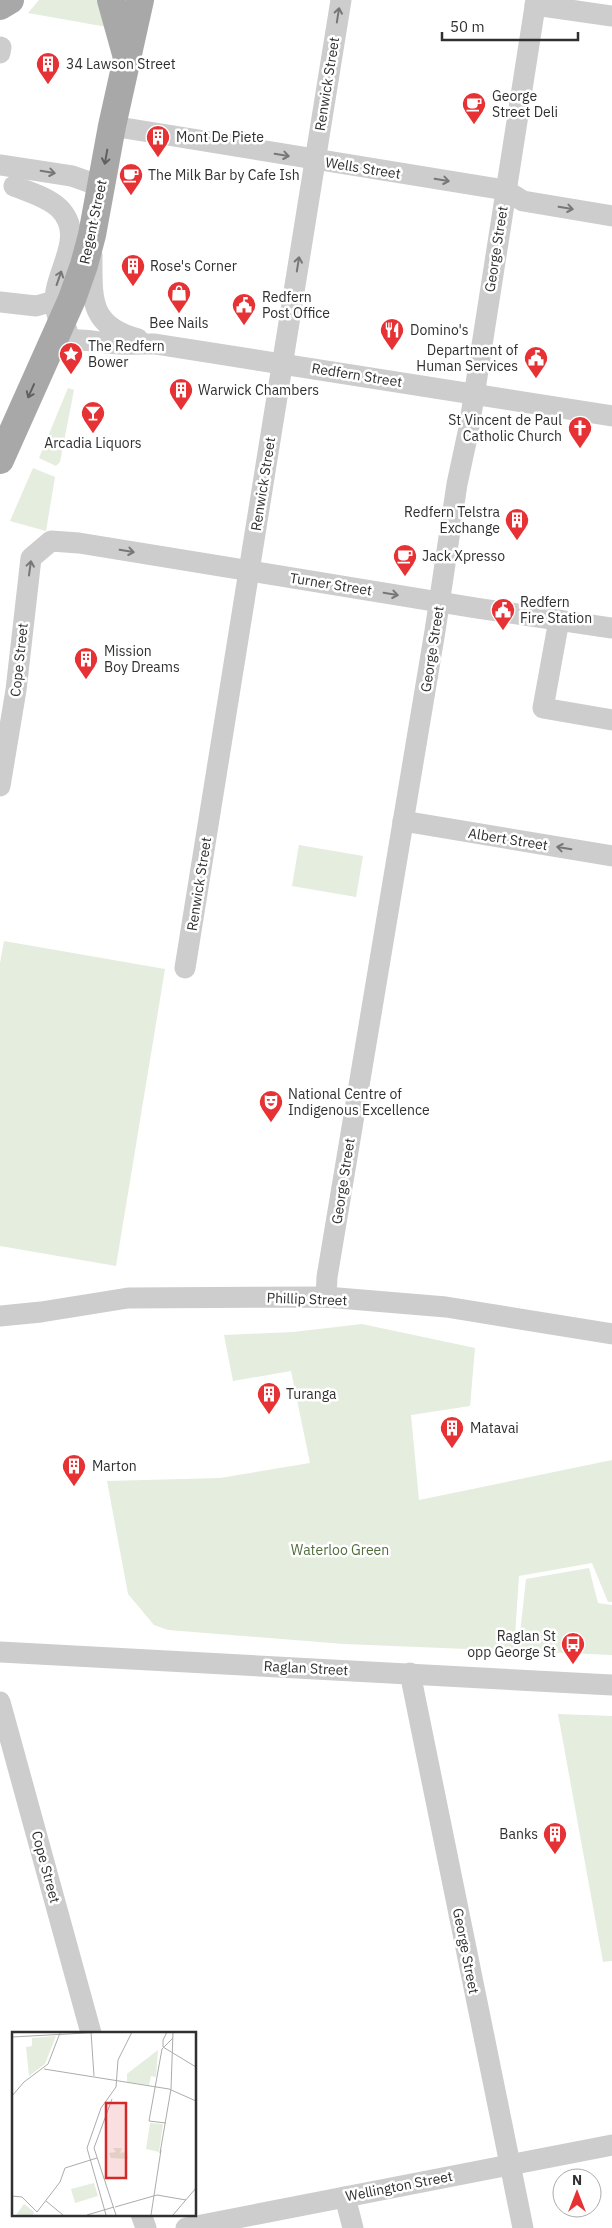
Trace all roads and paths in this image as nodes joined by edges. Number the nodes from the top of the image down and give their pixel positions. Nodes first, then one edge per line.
1 (10, 0) edge
2 (110, 0) edge
3 (140, 0) edge
4 (340, 0) edge
5 (535, 3) edge
6 (0, 6) edge
7 (612, 16) edge
8 (127, 58) junction
9 (112, 126) junction
10 (314, 160) junction
11 (0, 165) edge
12 (7, 185) edge
13 (100, 186) junction
14 (505, 190) junction
15 (612, 216) edge
16 (92, 235) junction
17 (0, 302) edge
18 (55, 324) junction
19 (155, 344) junction
20 (283, 363) junction
21 (474, 394) junction
22 (612, 416) edge
23 (0, 460) edge
24 (51, 541) joint
25 (250, 571) junction
26 (440, 602) junction
27 (559, 620) junction
28 (612, 628) edge
29 (612, 720) edge
30 (0, 786) edge
31 (403, 821) junction
32 (612, 856) edge
33 (185, 968) dead end
34 (326, 1297) junction
35 (0, 1316) edge
36 (612, 1334) edge
37 (0, 1652) edge
38 (410, 1673) junction
39 (612, 1685) edge
40 (0, 1702) edge
41 (92, 2032) edge
42 (612, 2145) edge
43 (509, 2165) junction
44 (345, 2197) junction
45 (186, 2228) edge
46 (353, 2228) edge
47 (523, 2228) edge

1 - 6 main road
2 - 8 main road
3 - 8 main road, Regent Street
10 -> 4 street, Renwick Street
5 - 7 street
5 - 14 street, George Street
8 - 9 main road, Regent Street
9 -> 10 street, Wells Street
9 -> 13 main road, Regent Street
10 -> 14 street, Wells Street
20 -> 10 street, Renwick Street
11 -> 13 street
12 - 13 street
18 -> 12 street
13 - 16 main road, Regent Street
14 -> 15 street, Wells Street
14 - 21 street, George Street
16 - 18 main road, Regent Street
16 - 19 street
17 - 18 street
18 - 19 street, Redfern Street
18 -> 23 main road, Regent Street
19 - 20 street, Redfern Street
20 - 21 street, Redfern Street
20 - 25 street, Renwick Street
21 - 22 street, Redfern Street
21 - 26 street, George Street
24 -> 25 street, Turner Street
30 -> 24 street, Cope Street
25 -> 26 street, Turner Street
25 - 33 street, Renwick Street
26 - 27 street, Turner Street
26 - 31 street, George Street
27 - 28 street, Turner Street
27 - 29 street
32 -> 31 street, Albert Street
31 - 34 street, George Street
34 - 35 street, Phillip Street
34 - 36 street, Phillip Street
37 - 38 street, Raglan Street
38 - 39 street, Raglan Street
38 - 43 street, George Street
40 - 41 street, Cope Street
42 - 43 street, Wellington Street
43 - 44 street, Wellington Street
43 - 47 street, George Street
44 - 45 street, Wellington Street
44 - 46 street

